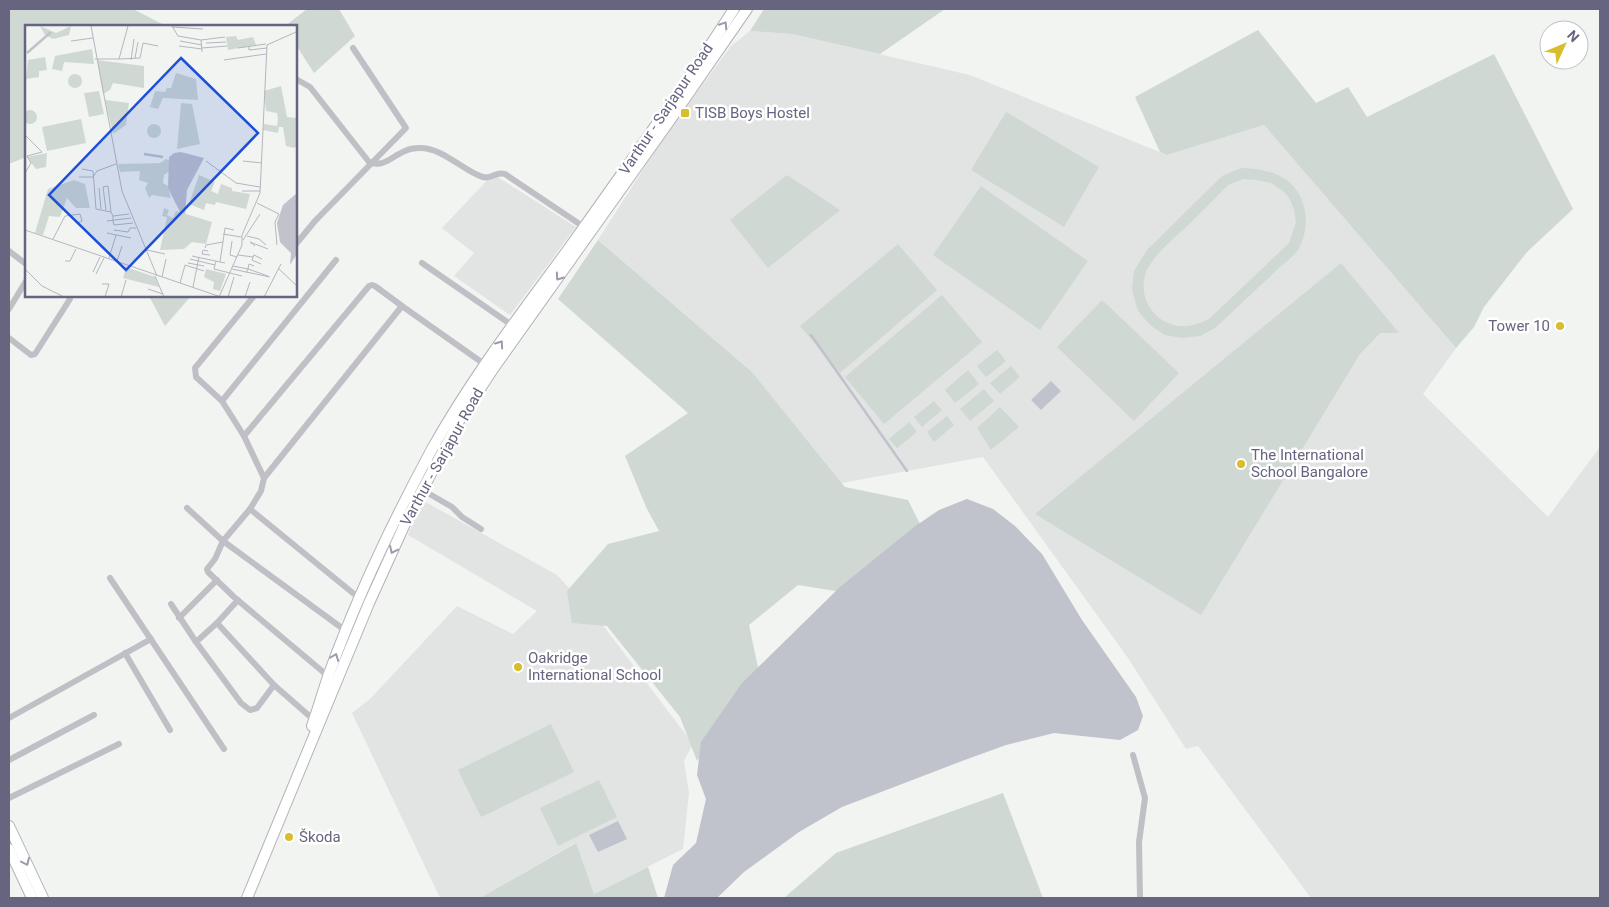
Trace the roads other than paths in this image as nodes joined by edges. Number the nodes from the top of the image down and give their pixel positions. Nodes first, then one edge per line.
1 (734, 9) edge
2 (747, 9) edge
3 (353, 48) dead end
4 (298, 80) edge
5 (371, 163) junction
6 (584, 227) junction
7 (298, 242) edge
8 (9, 251) edge
9 (336, 260) dead end
10 (25, 263) edge
11 (422, 263) dead end
12 (25, 283) edge
13 (70, 298) edge
14 (252, 298) edge
15 (402, 306) junction
16 (9, 309) edge
17 (513, 326) junction
18 (9, 338) edge
19 (489, 367) junction
20 (222, 401) junction
21 (244, 436) junction
22 (264, 478) junction
23 (418, 487) junction
24 (186, 508) dead end
25 (250, 510) junction
26 (481, 529) dead end
27 (223, 541) junction
28 (110, 578) dead end
29 (217, 580) junction
30 (359, 598) junction
31 (238, 600) junction
32 (171, 604) dead end
33 (180, 618) junction
34 (217, 623) junction
35 (346, 631) junction
36 (151, 639) junction
37 (196, 642) junction
38 (125, 653) junction
39 (328, 676) junction
40 (274, 686) junction
41 (94, 715) dead end
42 (9, 718) edge
43 (314, 720) junction
44 (170, 730) dead end
45 (119, 744) dead end
46 (224, 749) dead end
47 (1133, 755) dead end
48 (9, 760) edge
49 (9, 798) edge
50 (9, 826) edge
51 (9, 849) edge
52 (32, 898) edge
53 (43, 898) edge
54 (241, 898) edge
55 (247, 898) edge
56 (1140, 898) edge

6 -> 1 main road, Varthur - Sarjapur Road
2 -> 19 main road, Varthur - Sarjapur Road
3 - 5 street
4 - 5 street
5 - 6 street
5 - 7 street
6 - 17 main road, Varthur - Sarjapur Road
8 - 10 street
9 - 20 street
11 - 17 street
12 - 16 street
13 - 18 street
14 - 20 street
15 - 19 street
15 - 21 street
15 - 22 street
19 -> 17 main road, Varthur - Sarjapur Road
19 - 23 main road, Varthur - Sarjapur Road
20 - 21 street
21 - 22 street
22 - 25 street
23 - 26 street
23 - 30 main road, Varthur - Sarjapur Road
23 -> 55 main road, Varthur - Sarjapur Road
24 - 27 street
25 - 27 street
25 - 30 street
27 - 29 street
27 - 35 street
28 - 36 street
29 - 31 street
29 - 33 street
30 - 35 main road, Varthur - Sarjapur Road
31 - 34 street
31 - 39 street
32 - 33 street
33 - 37 street
34 - 37 street
34 - 40 street
39 -> 35 main road, Varthur - Sarjapur Road
36 - 38 street
36 - 46 street
37 - 40 street
38 - 42 street
38 - 44 street
39 - 43 main road, Varthur - Sarjapur Road
40 - 43 street
41 - 48 street
43 - 54 main road, Varthur - Sarjapur Road
45 - 49 street
47 - 56 street
50 -> 53 main road
51 - 52 main road

